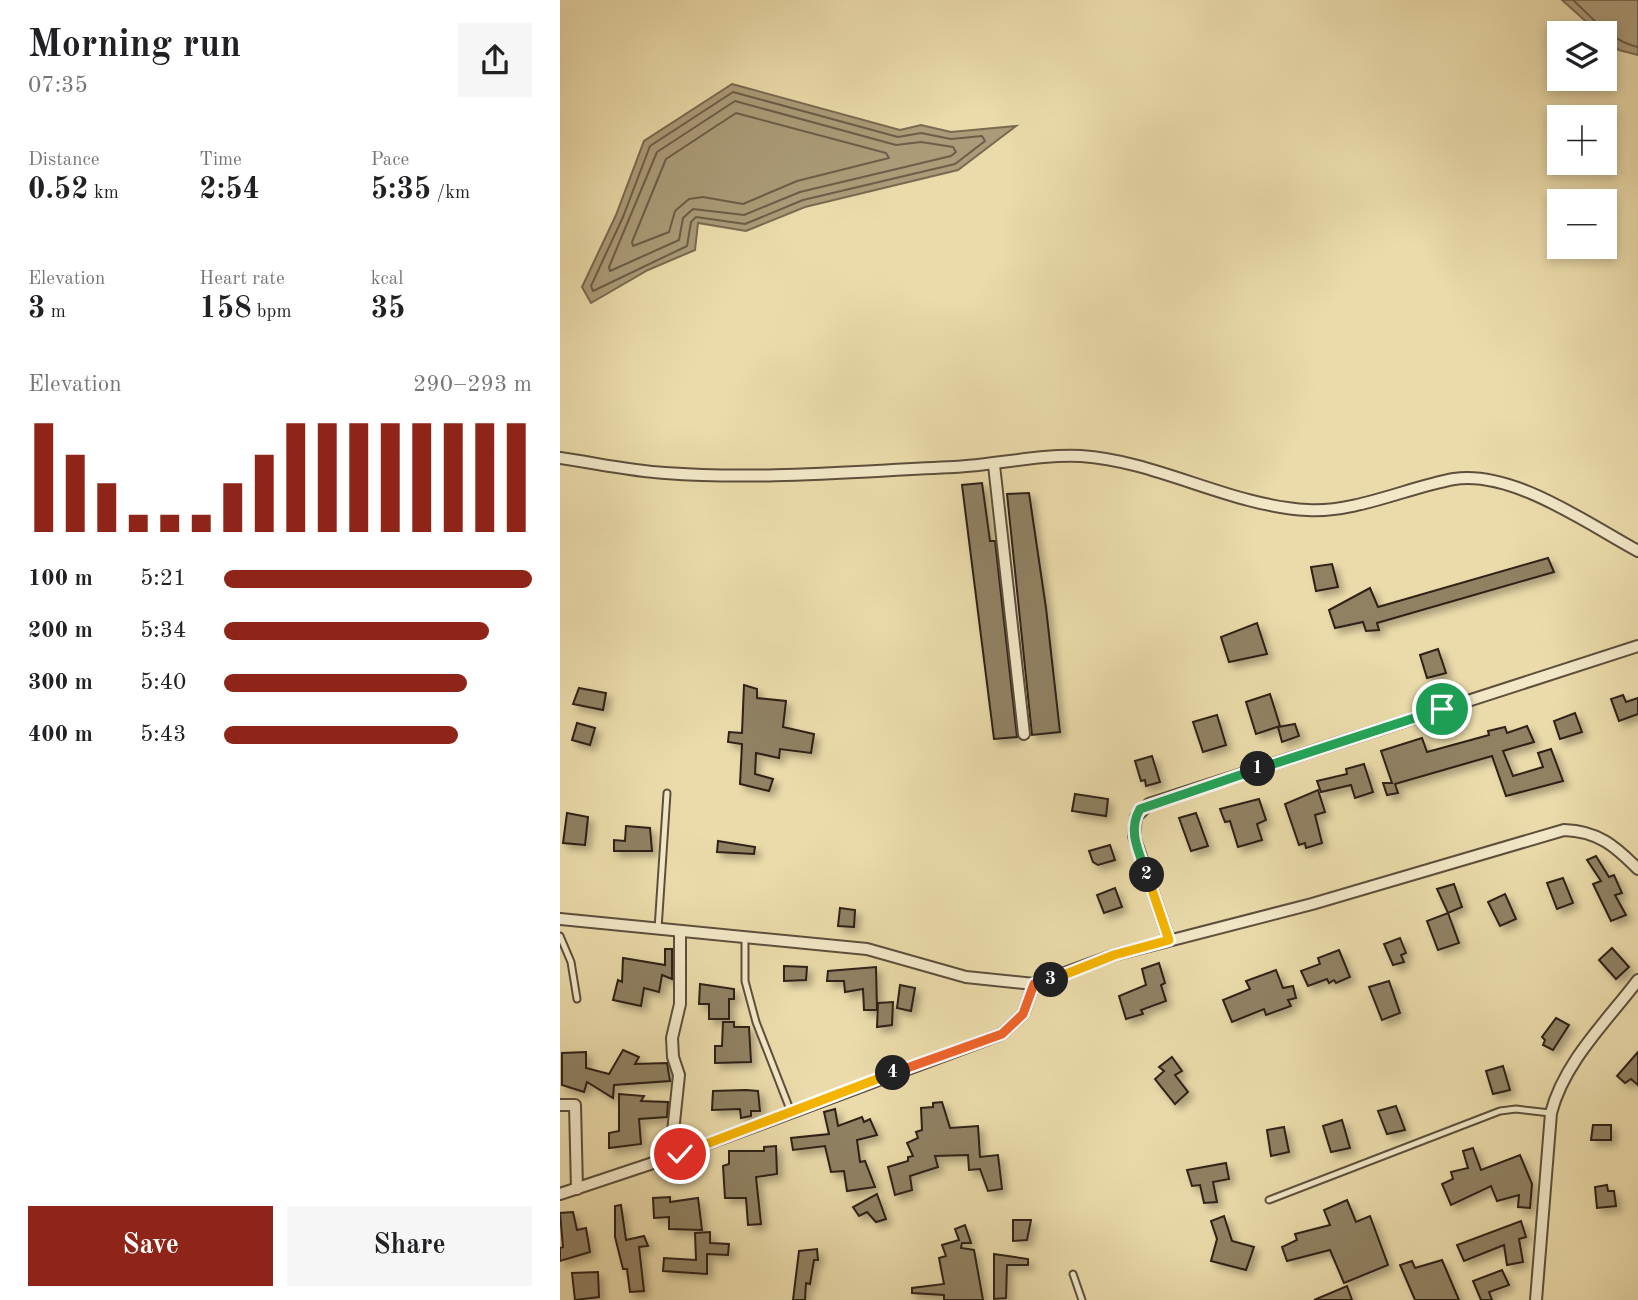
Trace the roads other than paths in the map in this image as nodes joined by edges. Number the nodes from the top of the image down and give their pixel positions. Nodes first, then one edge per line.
1 (560, 458) edge
2 (994, 465) junction
3 (1638, 551) edge
4 (1638, 646) edge
5 (1024, 734) dead end
6 (667, 793) dead end
7 (1638, 869) edge
8 (560, 919) edge
9 (658, 930) junction
10 (680, 933) junction
11 (560, 936) edge
12 (745, 938) junction
13 (1169, 940) junction
14 (1638, 980) edge
15 (1034, 984) junction
16 (577, 999) dead end
17 (560, 1105) edge
18 (791, 1112) junction
19 (1551, 1113) junction
20 (680, 1154) junction
21 (577, 1189) junction
22 (560, 1194) edge
23 (1269, 1200) dead end
24 (1073, 1274) dead end
25 (1082, 1300) edge
26 (1536, 1300) edge

1 - 2 street
2 - 3 street
2 - 5 street
4 - 13 street
6 - 9 lane
7 - 13 street
8 - 9 street
9 - 10 street
10 - 12 street
10 - 20 street
11 - 16 lane
12 - 15 street
12 - 18 lane
13 - 15 street
14 - 19 street
15 - 18 street
17 - 21 street
18 - 20 street
19 - 23 lane
19 - 26 street
20 - 21 street
21 - 22 street
24 - 25 lane

